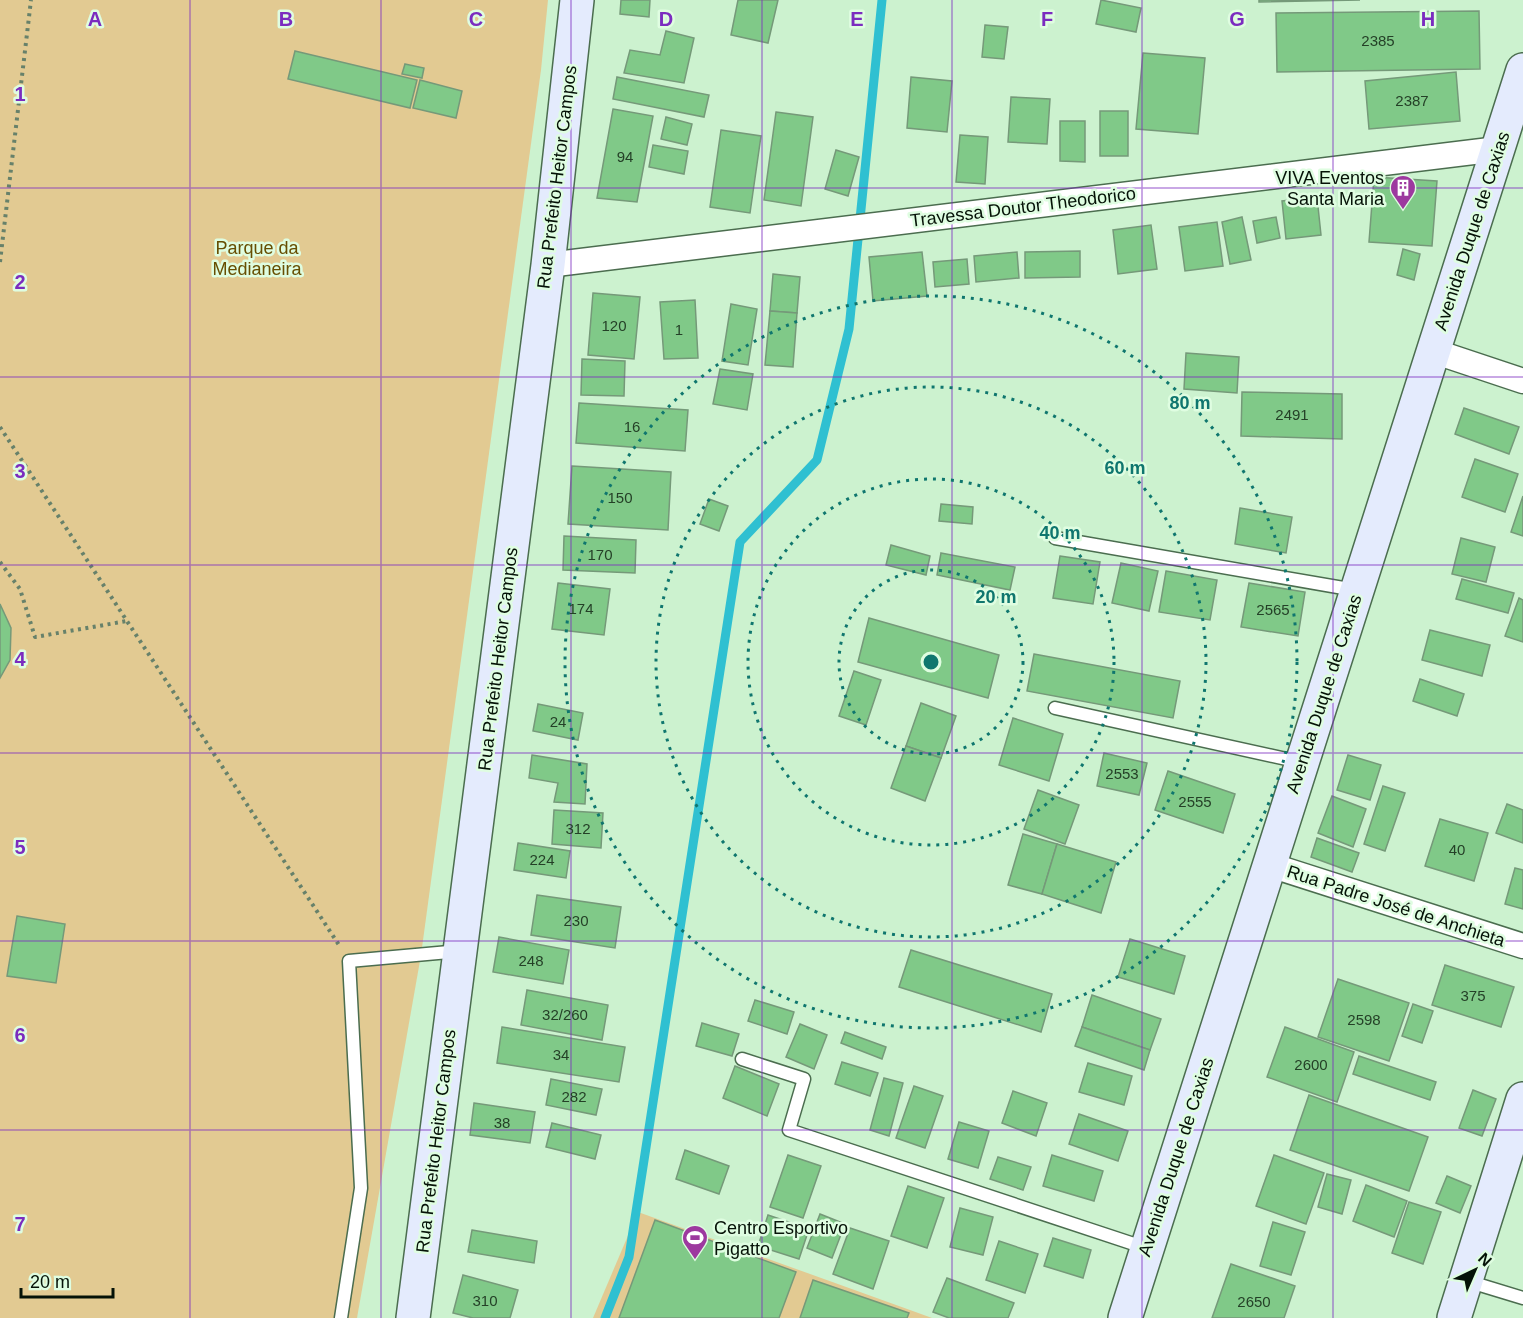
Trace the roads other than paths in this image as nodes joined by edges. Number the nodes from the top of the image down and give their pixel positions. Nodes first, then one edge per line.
1 (577, 0) edge
2 (1523, 70) edge
3 (1498, 149) junction
4 (548, 265) junction
5 (1433, 351) junction
6 (1523, 381) edge
7 (1055, 537) dead end
8 (1357, 591) junction
9 (1055, 708) dead end
10 (1302, 763) junction
11 (1270, 865) junction
12 (1523, 946) edge
13 (461, 951) junction
14 (742, 1059) dead end
15 (1523, 1099) edge
16 (1147, 1248) junction
17 (1466, 1281) junction
18 (1523, 1298) edge
19 (341, 1318) edge
20 (413, 1318) edge
21 (1125, 1318) edge
22 (1454, 1318) edge

1 - 4 street, Rua Prefeito Heitor Campos
2 - 3 street, Avenida Duque de Caxias
3 - 4 street, Travessa Doutor Theodorico
3 - 5 street, Avenida Duque de Caxias
4 - 13 street, Rua Prefeito Heitor Campos
5 - 6 street
5 - 8 street, Avenida Duque de Caxias
7 - 8 lane
8 - 10 street, Avenida Duque de Caxias
9 - 10 lane
10 - 11 street, Avenida Duque de Caxias
11 - 12 street, Rua Padre José de Anchieta
11 - 16 street, Avenida Duque de Caxias
13 - 19 lane
13 - 20 street, Rua Prefeito Heitor Campos
14 - 16 lane
15 - 17 street
16 - 21 street, Avenida Duque de Caxias
17 - 18 lane
17 - 22 street

